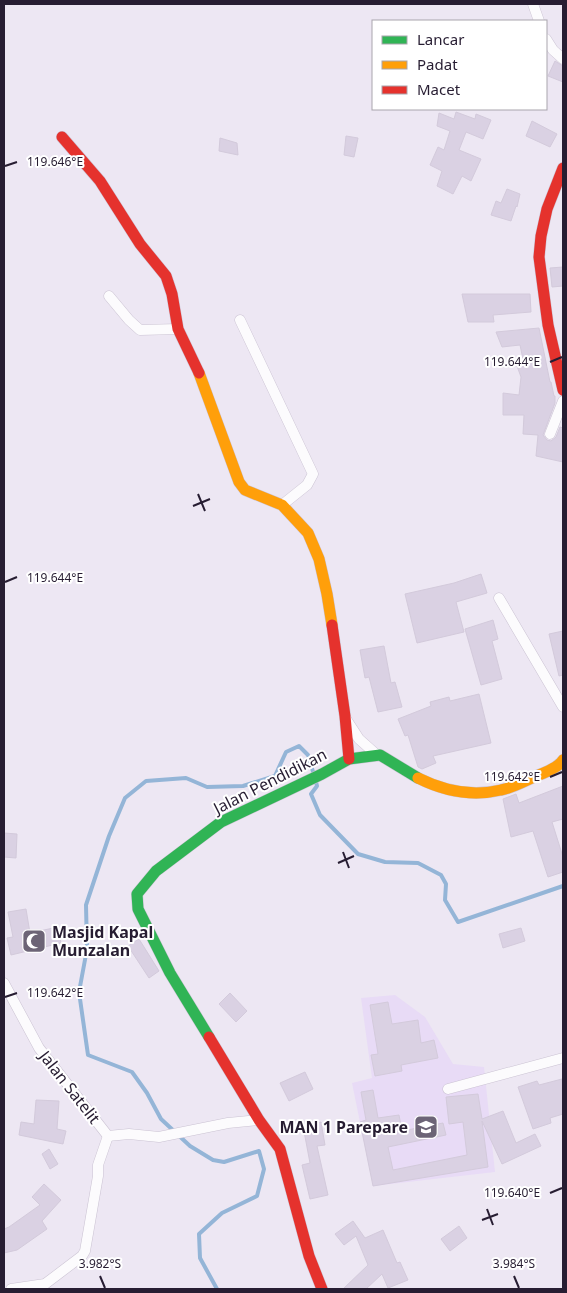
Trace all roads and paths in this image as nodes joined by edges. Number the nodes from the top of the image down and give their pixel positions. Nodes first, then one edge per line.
1 (533, 4) edge
2 (539, 20) edge
3 (547, 41) edge
4 (563, 59) edge
5 (62, 137) dead end
6 (563, 168) edge
7 (109, 296) dead end
8 (240, 320) dead end
9 (178, 329) junction
10 (563, 390) edge
11 (563, 401) edge
12 (550, 434) dead end
13 (282, 506) junction
14 (499, 598) dead end
15 (563, 707) edge
16 (344, 716) junction
17 (376, 755) junction
18 (349, 759) junction
19 (563, 760) edge
20 (4, 983) edge
21 (563, 1058) edge
22 (448, 1089) dead end
23 (259, 1120) junction
24 (108, 1136) junction
25 (11, 1289) edge
26 (322, 1289) edge

1 - 2 street
3 - 4 street
5 - 9 street
6 - 10 street
7 - 9 street
8 - 13 street
9 - 13 street
11 - 12 street
13 - 16 street
14 - 15 street
16 - 17 street
16 - 18 street
17 - 18 street, Jalan Pendidikan
17 - 19 street
18 - 23 street, Jalan Pendidikan
20 - 24 street, Jalan Satelit
21 - 22 street
23 - 24 street, Jalan Satelit
23 - 26 street, Jalan Pendidikan
24 - 25 street

